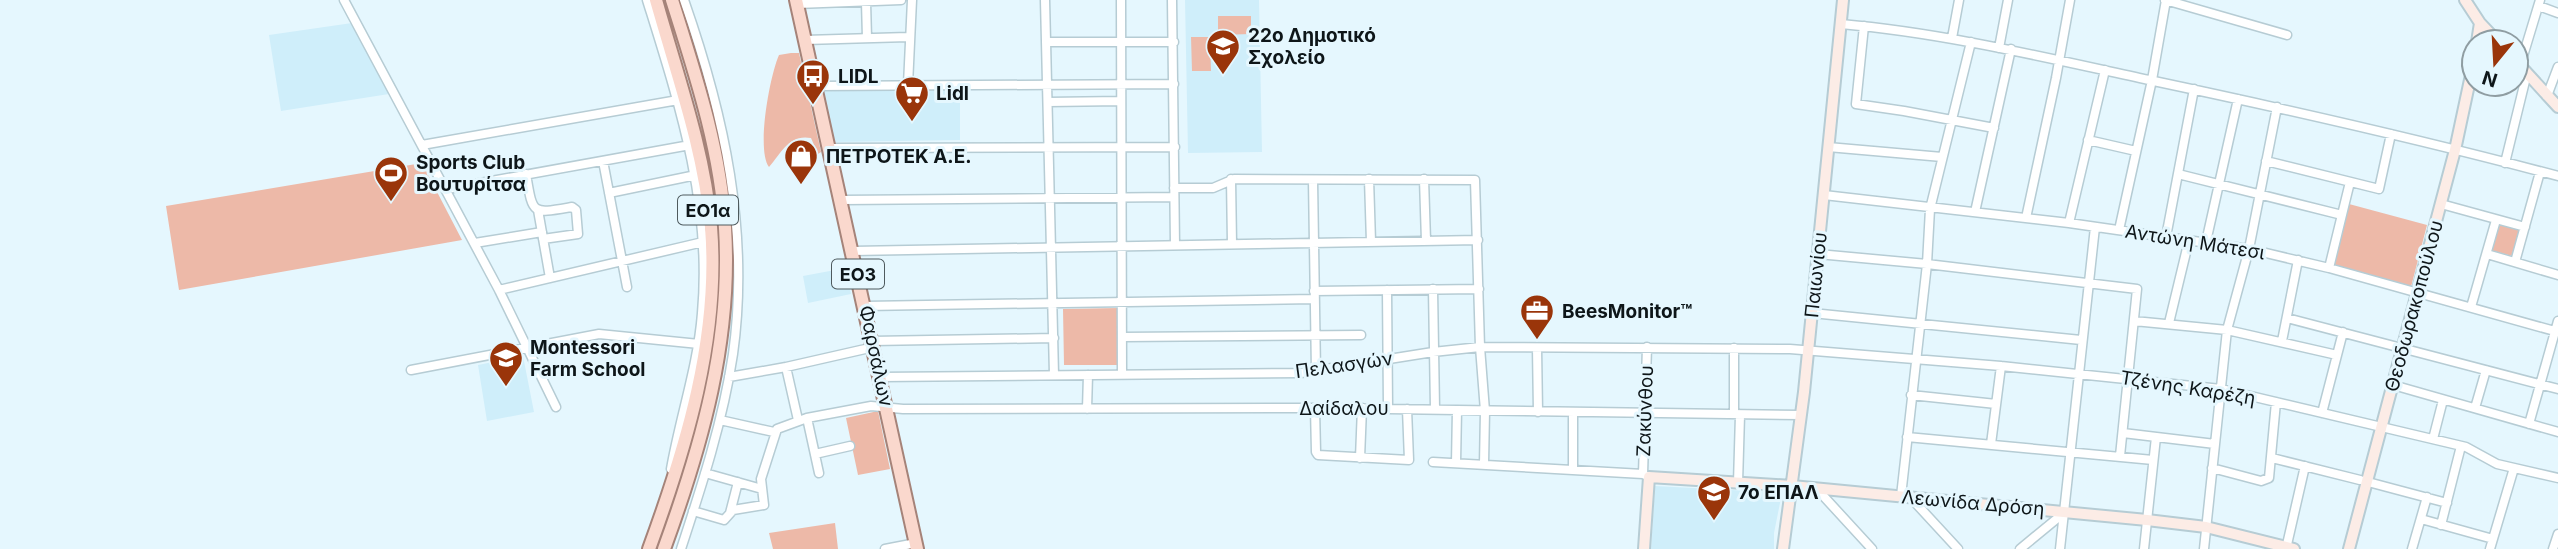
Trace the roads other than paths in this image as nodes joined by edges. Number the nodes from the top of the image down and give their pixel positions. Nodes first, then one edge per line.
1 (345, 0) edge
2 (647, 0) edge
3 (656, 0) edge
4 (672, 0) edge
5 (684, 0) edge
6 (901, 0) edge
7 (912, 0) edge
8 (1045, 0) edge
9 (1121, 0) edge
10 (1172, 0) edge
11 (1843, 0) edge
12 (1959, 0) edge
13 (2008, 0) edge
14 (2070, 0) edge
15 (2166, 0) edge
16 (2465, 0) edge
17 (797, 2) edge
18 (866, 2) junction
19 (2539, 3) edge
20 (2558, 13) edge
21 (2480, 23) junction
22 (1841, 24) junction
23 (1864, 26) junction
24 (2479, 28) edge
25 (2485, 28) edge
26 (2287, 35) dead end
27 (2530, 35) edge
28 (908, 37) junction
29 (867, 38) junction
30 (1952, 38) junction
31 (805, 40) junction
32 (1047, 42) junction
33 (1121, 42) junction
34 (1174, 42) junction
35 (1971, 42) junction
36 (1998, 48) junction
37 (2011, 49) junction
38 (2059, 60) junction
39 (2558, 67) edge
40 (2105, 70) junction
41 (2530, 77) edge
42 (2152, 80) junction
43 (1121, 84) junction
44 (1174, 84) junction
45 (908, 85) junction
46 (1047, 85) junction
47 (816, 86) junction
48 (2194, 89) junction
49 (2547, 96) junction
50 (2466, 98) edge
51 (2516, 98) edge
52 (2238, 99) junction
53 (678, 100) junction
54 (1048, 102) junction
55 (1121, 102) junction
56 (2277, 107) junction
57 (2558, 107) edge
58 (1951, 119) junction
59 (1994, 128) junction
60 (2391, 134) junction
61 (2088, 140) junction
62 (422, 145) junction
63 (690, 145) junction
64 (1121, 147) junction
65 (1828, 147) junction
66 (830, 148) junction
67 (1049, 148) junction
68 (1175, 148) junction
69 (2455, 150) junction
70 (2136, 151) junction
71 (1942, 157) junction
72 (603, 161) junction
73 (2266, 161) junction
74 (2505, 163) junction
75 (2540, 172) junction
76 (526, 174) junction
77 (2178, 174) junction
78 (696, 175) junction
79 (2558, 176) edge
80 (1231, 179) junction
81 (1369, 179) junction
82 (1424, 179) junction
83 (1314, 180) junction
84 (2350, 182) junction
85 (2220, 183) junction
86 (447, 189) junction
87 (609, 192) junction
88 (1174, 193) junction
89 (2259, 193) junction
90 (1824, 195) junction
91 (1050, 198) junction
92 (1121, 198) junction
93 (842, 200) junction
94 (2441, 204) junction
95 (1930, 209) junction
96 (538, 210) junction
97 (1975, 212) junction
98 (2342, 215) junction
99 (2026, 218) junction
100 (2496, 219) junction
101 (2069, 223) junction
102 (2095, 227) junction
103 (2525, 228) junction
104 (2119, 230) junction
105 (542, 236) junction
106 (2166, 237) junction
107 (1478, 240) junction
108 (2189, 240) junction
109 (1426, 241) junction
110 (703, 242) junction
111 (1371, 242) junction
112 (475, 243) junction
113 (1314, 243) junction
114 (2206, 243) junction
115 (1232, 244) junction
116 (1175, 245) junction
117 (1122, 246) junction
118 (1052, 247) junction
119 (2249, 249) junction
120 (853, 251) junction
121 (1818, 254) junction
122 (2487, 254) junction
123 (2298, 260) junction
124 (622, 261) junction
125 (2515, 262) junction
126 (1927, 264) junction
127 (2329, 268) junction
128 (2558, 275) edge
129 (550, 278) junction
130 (2087, 282) junction
131 (627, 287) dead end
132 (1433, 289) junction
133 (1479, 289) junction
134 (499, 290) junction
135 (1387, 290) junction
136 (2418, 292) junction
137 (1314, 295) junction
138 (1123, 301) junction
139 (1053, 302) junction
140 (865, 306) junction
141 (2471, 307) junction
142 (1812, 313) junction
143 (2287, 318) junction
144 (2134, 321) junction
145 (2558, 321) edge
146 (2169, 323) junction
147 (1920, 324) junction
148 (2227, 330) junction
149 (2343, 332) junction
150 (2556, 332) edge
151 (1315, 335) junction
152 (1361, 335) dead end
153 (1123, 337) junction
154 (1054, 338) junction
155 (2081, 340) junction
156 (2282, 341) junction
157 (699, 344) junction
158 (873, 344) junction
159 (528, 347) junction
160 (1480, 347) junction
161 (1537, 348) junction
162 (1647, 348) junction
163 (1734, 348) junction
164 (2403, 348) junction
165 (1808, 351) junction
166 (1433, 352) junction
167 (2337, 355) junction
168 (1388, 359) junction
169 (1916, 360) junction
170 (2001, 366) junction
171 (786, 367) junction
172 (411, 370) dead end
173 (2486, 370) junction
174 (1316, 372) junction
175 (2078, 373) junction
176 (1054, 374) junction
177 (1122, 374) junction
178 (1088, 375) junction
179 (729, 377) junction
180 (880, 377) junction
181 (2128, 378) junction
182 (2540, 384) junction
183 (2393, 386) junction
184 (2221, 389) junction
185 (2558, 389) edge
186 (1911, 395) junction
187 (2443, 400) junction
188 (2276, 402) junction
189 (1996, 404) junction
190 (556, 407) dead end
191 (887, 408) junction
192 (1315, 408) junction
193 (1362, 408) junction
194 (1388, 408) junction
195 (2474, 408) junction
196 (1087, 409) junction
197 (1407, 409) junction
198 (1435, 409) junction
199 (1457, 410) junction
200 (1485, 411) junction
201 (1538, 412) junction
202 (1573, 412) junction
203 (1644, 413) junction
204 (2322, 413) junction
205 (1737, 414) junction
206 (1801, 415) junction
207 (803, 419) junction
208 (720, 420) junction
209 (2529, 424) junction
210 (2382, 427) junction
211 (774, 432) junction
212 (2558, 432) edge
213 (2123, 433) junction
214 (1907, 437) junction
215 (2156, 437) junction
216 (2433, 439) junction
217 (1991, 444) junction
218 (2215, 444) junction
219 (850, 446) dead end
220 (2461, 446) junction
221 (2070, 451) junction
222 (815, 454) junction
223 (2120, 456) junction
224 (1360, 458) junction
225 (2272, 458) junction
226 (2153, 460) junction
227 (1433, 462) dead end
228 (1456, 463) junction
229 (1484, 464) junction
230 (2305, 466) junction
231 (2212, 468) junction
232 (2514, 468) junction
233 (1573, 470) junction
234 (705, 473) junction
235 (819, 473) dead end
236 (1646, 476) junction
237 (2558, 478) edge
238 (2364, 481) junction
239 (738, 482) junction
240 (1738, 483) junction
241 (1793, 486) junction
242 (1816, 488) junction
243 (670, 489) junction
244 (762, 489) junction
245 (1906, 497) junction
246 (2427, 497) junction
247 (2446, 503) junction
248 (693, 511) junction
249 (2064, 512) junction
250 (730, 513) junction
251 (2421, 519) junction
252 (2147, 520) junction
253 (2441, 525) junction
254 (2206, 527) junction
255 (2558, 534) edge
256 (2493, 539) junction
257 (916, 546) edge
258 (2289, 548) edge
259 (649, 549) edge
260 (664, 549) edge
261 (681, 549) edge
262 (885, 549) edge
263 (1644, 549) edge
264 (1783, 549) edge
265 (1872, 549) edge
266 (1958, 549) edge
267 (2020, 549) edge
268 (2060, 549) edge
269 (2144, 549) edge
270 (2204, 549) edge
271 (2349, 549) edge
272 (2412, 549) edge
273 (2490, 549) edge
274 (2553, 549) edge

1 - 62 street
2 - 53 street
3 - 243 main road, ΕΟ1α
4 - 260 main road, ΕΟ1α
5 - 179 street
6 - 18 street
7 - 28 street
8 - 32 street
9 - 33 street
10 - 34 street
11 - 22 street, Παιωνίου
12 - 30 street
13 - 36 street
14 - 38 street
15 - 26 street
15 - 42 street
16 - 21 street
17 - 18 street
17 - 31 main road, Φαρσάλων / ΕΟ3
18 - 29 street
19 - 20 street
19 - 27 street
21 - 24 street
21 - 25 street
22 - 23 street
22 - 65 street, Παιωνίου
23 - 30 street
23 - 58 street
28 - 29 street
28 - 45 street
29 - 31 street
30 - 35 street
31 - 47 main road, Φαρσάλων / ΕΟ3
32 - 33 street
32 - 46 street
33 - 34 street
33 - 43 street
34 - 44 street
35 - 36 street
35 - 58 street
36 - 37 street
37 - 38 street
37 - 59 street
38 - 40 street
38 - 99 street
39 - 49 street
40 - 42 street
40 - 61 street
41 - 49 street
42 - 48 street
42 - 70 street
43 - 44 street
43 - 46 street
43 - 55 street
44 - 68 street
45 - 46 street
45 - 47 street
46 - 54 street
47 - 66 main road, Φαρσάλων / ΕΟ3
48 - 52 street
48 - 77 street
49 - 57 street
50 - 69 street, Θεοδωρακοπούλου
51 - 74 street
52 - 56 street
52 - 85 street
53 - 62 street
53 - 63 street
54 - 55 street
54 - 67 street
55 - 64 street
56 - 60 street
56 - 73 street
58 - 59 street
58 - 71 street
59 - 97 street
60 - 69 street
60 - 84 street
61 - 70 street
61 - 101 street
62 - 86 street
63 - 72 street
63 - 78 street
64 - 67 street
64 - 68 street
64 - 92 street
65 - 71 street
65 - 90 street, Παιωνίου
66 - 67 street
66 - 93 main road, Φαρσάλων / ΕΟ3
67 - 91 street
68 - 88 street
69 - 74 street
69 - 94 street, Θεοδωρακοπούλου
70 - 104 street
71 - 95 street
72 - 76 street
72 - 87 street
73 - 84 street
73 - 89 street
74 - 75 street
75 - 79 street
75 - 103 street
76 - 86 street
76 - 96 street
77 - 85 street
77 - 106 street
78 - 87 street
78 - 110 street
80 - 83 street
80 - 88 street
80 - 115 street
81 - 82 street
81 - 83 street
81 - 111 street
82 - 107 street
82 - 109 street
83 - 113 street
84 - 98 street
85 - 89 street
85 - 114 street
86 - 112 street
87 - 124 street
88 - 92 street
88 - 116 street
89 - 98 street
89 - 119 street
90 - 95 street, Αντώνη Μάτεσι
90 - 121 street, Παιωνίου
91 - 92 street
91 - 93 street
91 - 118 street
92 - 117 street
93 - 120 main road, Φαρσάλων / ΕΟ3
94 - 100 street
94 - 136 street, Θεοδωρακοπούλου
95 - 97 street, Αντώνη Μάτεσι
95 - 126 street
96 - 105 street
96 - 105 street
97 - 99 street, Αντώνη Μάτεσι
98 - 127 street
99 - 101 street, Αντώνη Μάτεσι
100 - 103 street
100 - 122 street
101 - 102 street, Αντώνη Μάτεσι
102 - 104 street, Αντώνη Μάτεσι
102 - 130 street
103 - 125 street
104 - 106 street, Αντώνη Μάτεσι
105 - 112 street
105 - 129 street
106 - 108 street, Αντώνη Μάτεσι
107 - 109 street
107 - 133 street
108 - 114 street, Αντώνη Μάτεσι
108 - 146 street
109 - 111 street
110 - 124 street
110 - 157 street
111 - 113 street
112 - 134 street
113 - 115 street
113 - 137 street
114 - 119 street, Αντώνη Μάτεσι
115 - 116 street
116 - 117 street
117 - 118 street
117 - 138 street
118 - 120 street
118 - 139 street
119 - 123 street, Αντώνη Μάτεσι
119 - 148 street
120 - 140 main road, Φαρσάλων / ΕΟ3
121 - 126 street
121 - 142 street, Παιωνίου
122 - 125 street
122 - 141 street
123 - 127 street, Αντώνη Μάτεσι
123 - 143 street
124 - 129 street
124 - 131 street
125 - 128 street
126 - 130 street
126 - 147 street
127 - 136 street, Αντώνη Μάτεσι
129 - 134 street
130 - 144 street
130 - 155 street
132 - 133 street
132 - 135 street
132 - 166 street
133 - 160 street
134 - 159 street
135 - 137 street
135 - 168 street
136 - 141 street, Αντώνη Μάτεσι
136 - 164 street, Θεοδωρακοπούλου
137 - 138 street
137 - 151 street
138 - 139 street
138 - 153 street
139 - 140 street
139 - 154 street
140 - 158 main road, Φαρσάλων / ΕΟ3
141 - 150 street, Αντώνη Μάτεσι
142 - 147 street
142 - 165 street, Παιωνίου
143 - 149 street
143 - 156 street
144 - 146 street
144 - 181 street
145 - 150 street
146 - 148 street
147 - 155 street
147 - 169 street
148 - 156 street
148 - 184 street
149 - 164 street
149 - 167 street
150 - 182 street
151 - 152 street
151 - 153 street
151 - 174 street
153 - 177 street
154 - 158 street
154 - 176 street
155 - 175 street
156 - 167 street
157 - 159 street
157 - 243 street
158 - 171 street
158 - 180 main road, Φαρσάλων / ΕΟ3
159 - 172 street
159 - 190 street
160 - 161 street, Πελασγών
160 - 166 street, Πελασγών
160 - 200 street
161 - 162 street, Πελασγών
161 - 201 street
162 - 163 street, Πελασγών
162 - 203 street, Ζακύνθου
163 - 165 street, Πελασγών
163 - 205 street
164 - 173 street
164 - 183 street, Θεοδωρακοπούλου
165 - 169 street, Τζένης Καρέζη
165 - 206 street, Παιωνίου
166 - 168 street, Πελασγών
166 - 198 street
167 - 204 street
168 - 174 street, Πελασγών
168 - 194 street
169 - 170 street, Τζένης Καρέζη
169 - 186 street
170 - 175 street, Τζένης Καρέζη
170 - 189 street
171 - 179 street
171 - 207 street
173 - 182 street
173 - 195 street
174 - 177 street, Πελασγών
175 - 181 street, Τζένης Καρέζη
175 - 221 street
176 - 178 street, Πελασγών
176 - 180 street, Πελασγών
177 - 178 street, Πελασγών
178 - 196 street
179 - 208 street
180 - 191 main road, Φαρσάλων / ΕΟ3
181 - 184 street, Τζένης Καρέζη
181 - 213 street
182 - 185 street
182 - 209 street
183 - 187 street
183 - 210 street, Θεοδωρακοπούλου
184 - 188 street, Τζένης Καρέζη
184 - 218 street
186 - 189 street
186 - 214 street
187 - 195 street
187 - 216 street
188 - 204 street, Τζένης Καρέζη
188 - 225 street
189 - 217 street
191 - 196 street, Δαίδαλου
191 - 207 street, Δαίδαλου
191 - 257 main road, Φαρσάλων / ΕΟ3
192 - 193 street, Δαίδαλου
192 - 196 street, Δαίδαλου
192 - 224 street
193 - 194 street, Δαίδαλου
193 - 224 street
194 - 197 street, Δαίδαλου
195 - 209 street
197 - 198 street, Δαίδαλου
197 - 224 street
198 - 199 street, Δαίδαλου
199 - 200 street, Δαίδαλου
199 - 228 street
200 - 201 street, Δαίδαλου
200 - 229 street
201 - 202 street, Δαίδαλου
202 - 203 street, Δαίδαλου
202 - 233 street
203 - 205 street, Δαίδαλου
203 - 236 street, Ζακύνθου
204 - 210 street, Τζένης Καρέζη
205 - 206 street, Δαίδαλου
205 - 240 street
206 - 241 street, Παιωνίου
207 - 211 street, Δαίδαλου
207 - 222 street
208 - 211 street
208 - 234 street
209 - 212 street
210 - 216 street, Τζένης Καρέζη
210 - 238 street, Θεοδωρακοπούλου
211 - 244 street
213 - 215 street
213 - 223 street
214 - 217 street
214 - 245 street
215 - 218 street
215 - 226 street
216 - 220 street, Τζένης Καρέζη
217 - 221 street
218 - 231 street
219 - 222 street
220 - 232 street, Τζένης Καρέζη
220 - 247 street
221 - 223 street
221 - 249 street
222 - 235 street
223 - 226 street
225 - 230 street
225 - 231 street
226 - 252 street
227 - 228 street
228 - 229 street
229 - 233 street
230 - 238 street
230 - 258 street
231 - 254 street
232 - 237 street, Τζένης Καρέζη
232 - 256 street
233 - 236 street
234 - 239 street
234 - 248 street
236 - 240 street, Λεωνίδα Δρόση
236 - 263 street, Ζακύνθου
238 - 246 street
238 - 271 street, Θεοδωρακοπούλου
239 - 244 street
239 - 250 street
240 - 241 street, Λεωνίδα Δρόση
241 - 242 street, Λεωνίδα Δρόση
241 - 264 street, Παιωνίου
242 - 245 street, Λεωνίδα Δρόση
242 - 265 street
243 - 259 main road, ΕΟ1α
244 - 250 street
245 - 249 street, Λεωνίδα Δρόση
245 - 266 street
246 - 247 street
246 - 251 street
247 - 253 street
248 - 250 street
248 - 261 street
249 - 252 street, Λεωνίδα Δρόση
249 - 267 street
249 - 268 street
251 - 253 street
251 - 272 street
252 - 254 street, Λεωνίδα Δρόση
252 - 269 street
253 - 256 street
254 - 258 street, Λεωνίδα Δρόση
254 - 270 street
255 - 274 street
256 - 273 street
257 - 262 street

